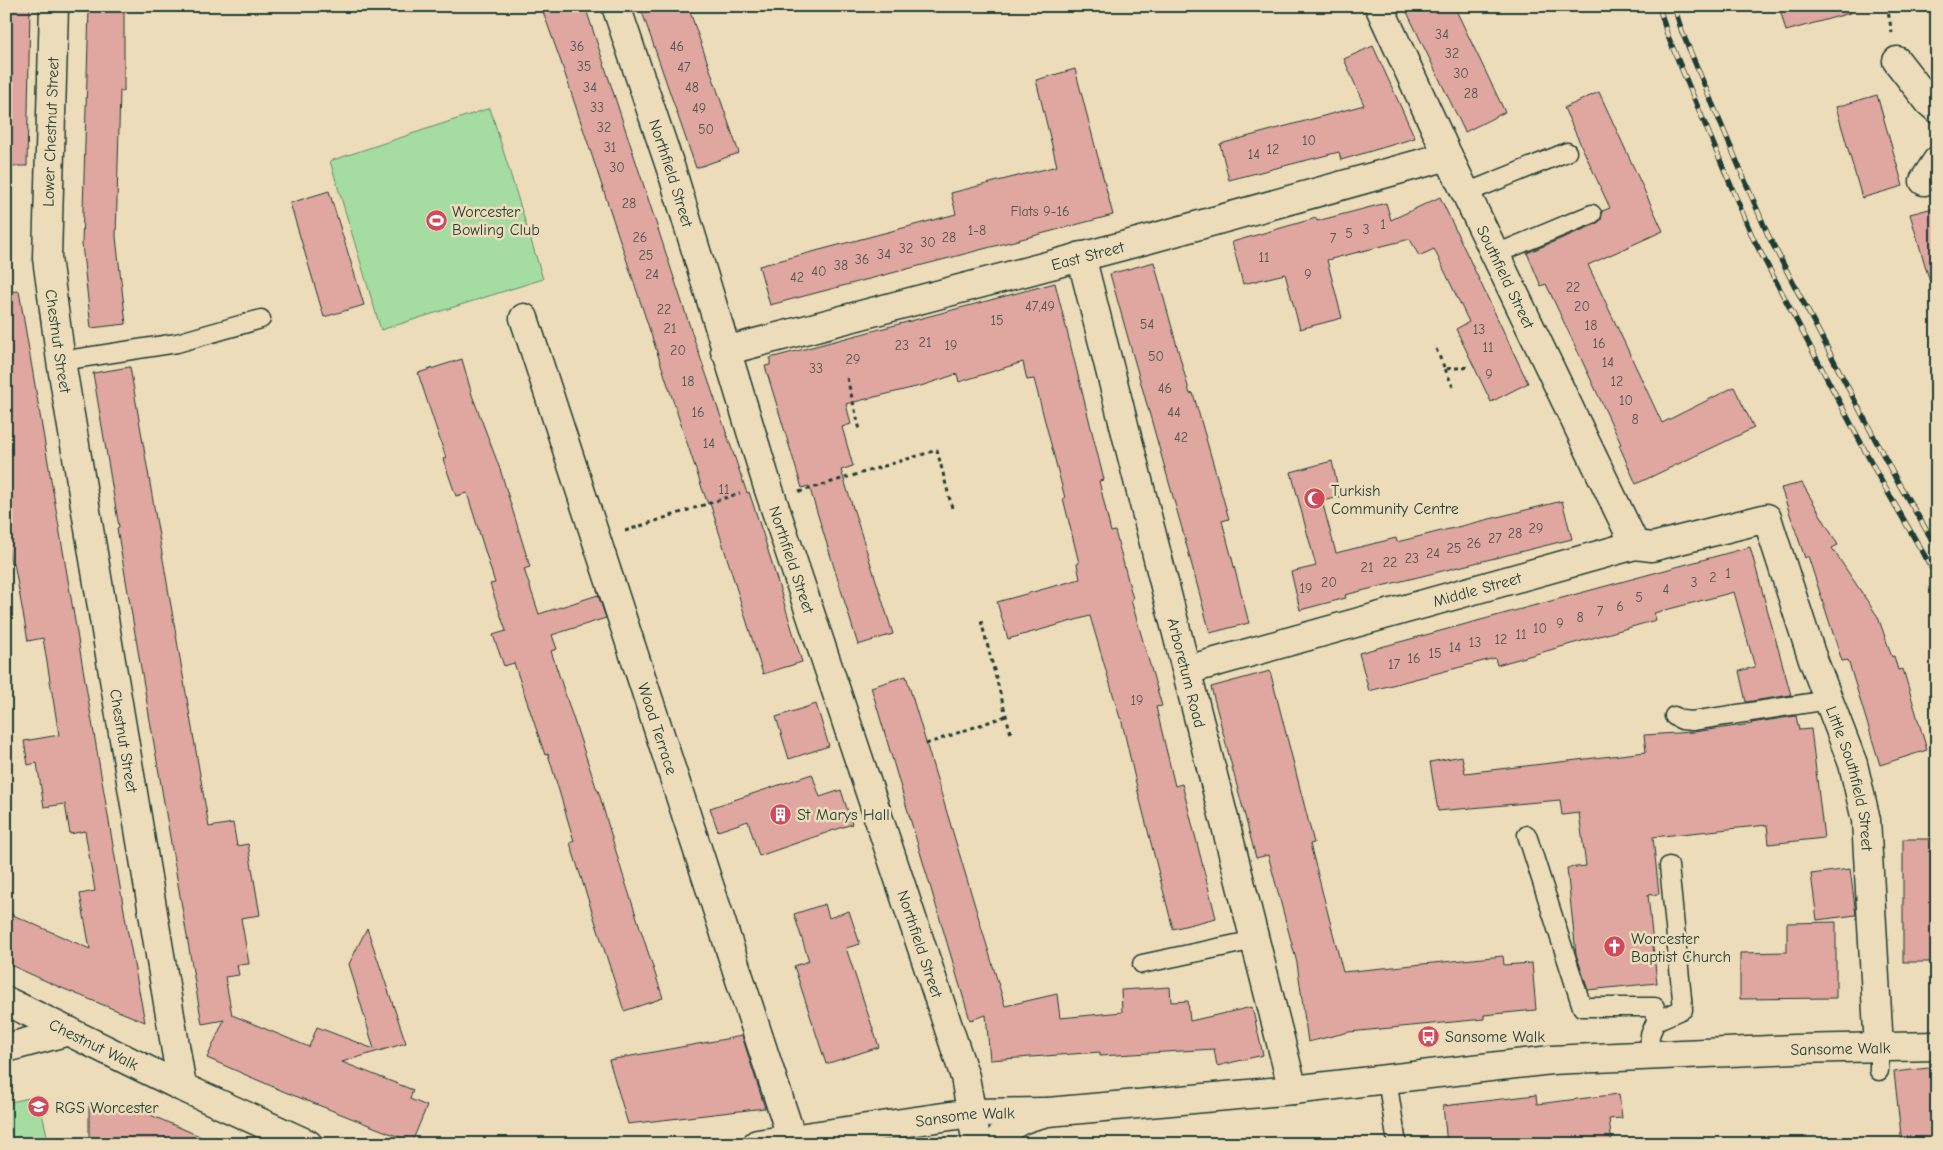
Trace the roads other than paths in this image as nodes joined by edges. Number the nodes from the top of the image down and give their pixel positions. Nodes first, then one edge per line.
1 (54, 6) edge
2 (616, 6) edge
3 (1379, 6) edge
4 (1897, 61) dead end
5 (1937, 109) edge
6 (1567, 152) dead end
7 (1448, 156) junction
8 (1466, 193) junction
9 (1592, 214) dead end
10 (1496, 254) junction
11 (1081, 256) junction
12 (47, 258) joint
13 (524, 318) dead end
14 (261, 319) dead end
15 (725, 351) junction
16 (61, 361) junction
17 (1768, 518) joint
18 (1635, 545) junction
19 (1187, 670) junction
20 (1829, 700) junction
21 (1674, 716) dead end
22 (1527, 835) dead end
23 (1669, 866) dead end
24 (1255, 940) junction
25 (1142, 964) dead end
26 (6, 1000) edge
27 (1656, 1021) junction
28 (69, 1031) junction
29 (1937, 1046) edge
30 (6, 1048) edge
31 (1649, 1056) junction
32 (1879, 1060) junction
33 (1387, 1079) junction
34 (182, 1087) junction
35 (1293, 1090) junction
36 (1051, 1112) junction
37 (971, 1114) junction
38 (804, 1140) edge
39 (308, 1144) edge
40 (756, 1144) edge
41 (977, 1144) edge
42 (997, 1144) edge
43 (1397, 1144) edge

1 - 12 street, Lower Chestnut Street
2 - 15 street, Northfield Street
3 - 7 street, Southfield Street
4 - 5 street
6 - 8 lane
7 - 8 street, Southfield Street
7 - 11 street, East Street
8 - 10 street, Southfield Street
9 - 10 lane
10 - 18 street, Southfield Street
11 - 15 street, East Street
11 - 19 street, Arboretum Road
12 - 16 street, Chestnut Street
13 - 38 street, Wood Terrace
14 - 16 lane
15 - 37 street, Northfield Street
16 - 34 street, Chestnut Street
17 - 18 street, Middle Street
17 - 20 street, Little Southfield Street
18 - 19 street, Middle Street
19 - 24 street, Arboretum Road
20 - 21 lane
20 - 32 street, Little Southfield Street
22 - 27 lane
23 - 27 lane
24 - 25 lane
24 - 35 street, Arboretum Road
26 - 28 street, Chestnut Walk
27 - 31 lane
28 - 30 street
28 - 34 street, Chestnut Walk
29 - 32 street, Sansome Walk
31 - 32 street, Sansome Walk
31 - 33 street, Sansome Walk
33 - 35 street, Sansome Walk
33 - 43 lane
34 - 39 street
35 - 36 street, Sansome Walk
36 - 37 street, Sansome Walk
36 - 42 street
37 - 38 street, Sansome Walk
37 - 41 street, Northfield Street
38 - 40 street, Sansome Walk

